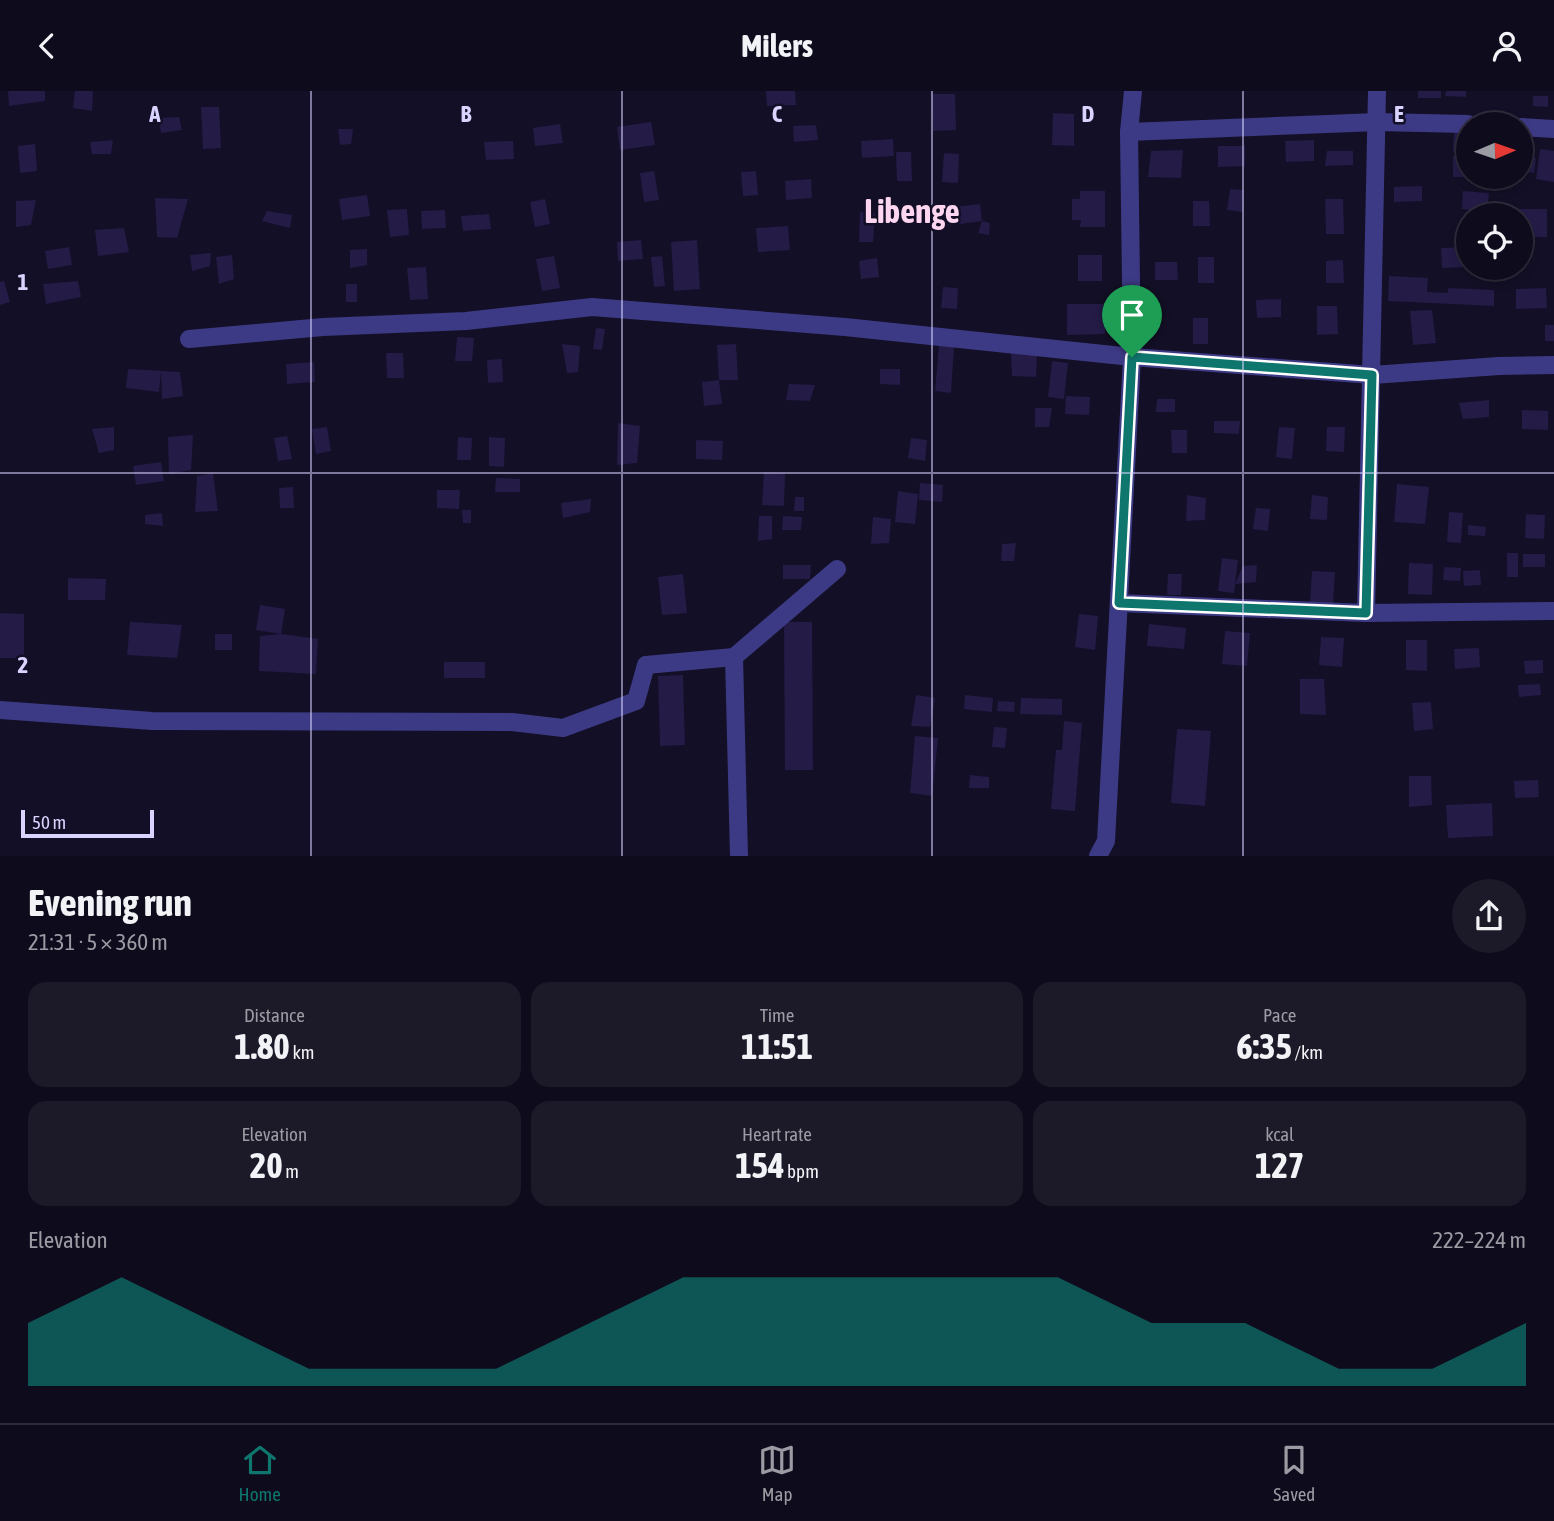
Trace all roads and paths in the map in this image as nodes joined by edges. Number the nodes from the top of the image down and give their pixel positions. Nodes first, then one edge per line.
1 (1133, 91) edge
2 (1377, 91) edge
3 (1377, 122) junction
4 (1456, 124) edge
5 (1533, 128) edge
6 (1554, 129) edge
7 (1129, 132) junction
8 (189, 339) dead end
9 (1132, 357) junction
10 (1554, 365) edge
11 (1372, 375) junction
12 (837, 569) dead end
13 (1119, 603) junction
14 (1554, 611) edge
15 (1366, 613) junction
16 (734, 657) junction
17 (0, 710) edge
18 (739, 856) edge
19 (1098, 856) edge

1 - 7 street
2 - 3 street
3 - 4 street
3 - 7 street
3 - 11 street
5 - 6 street
7 - 9 street
8 - 9 street
9 - 11 street
9 - 13 street
10 - 11 street
11 - 15 street
12 - 16 street
13 - 15 street
13 - 19 street
14 - 15 street
16 - 17 street
16 - 18 street

